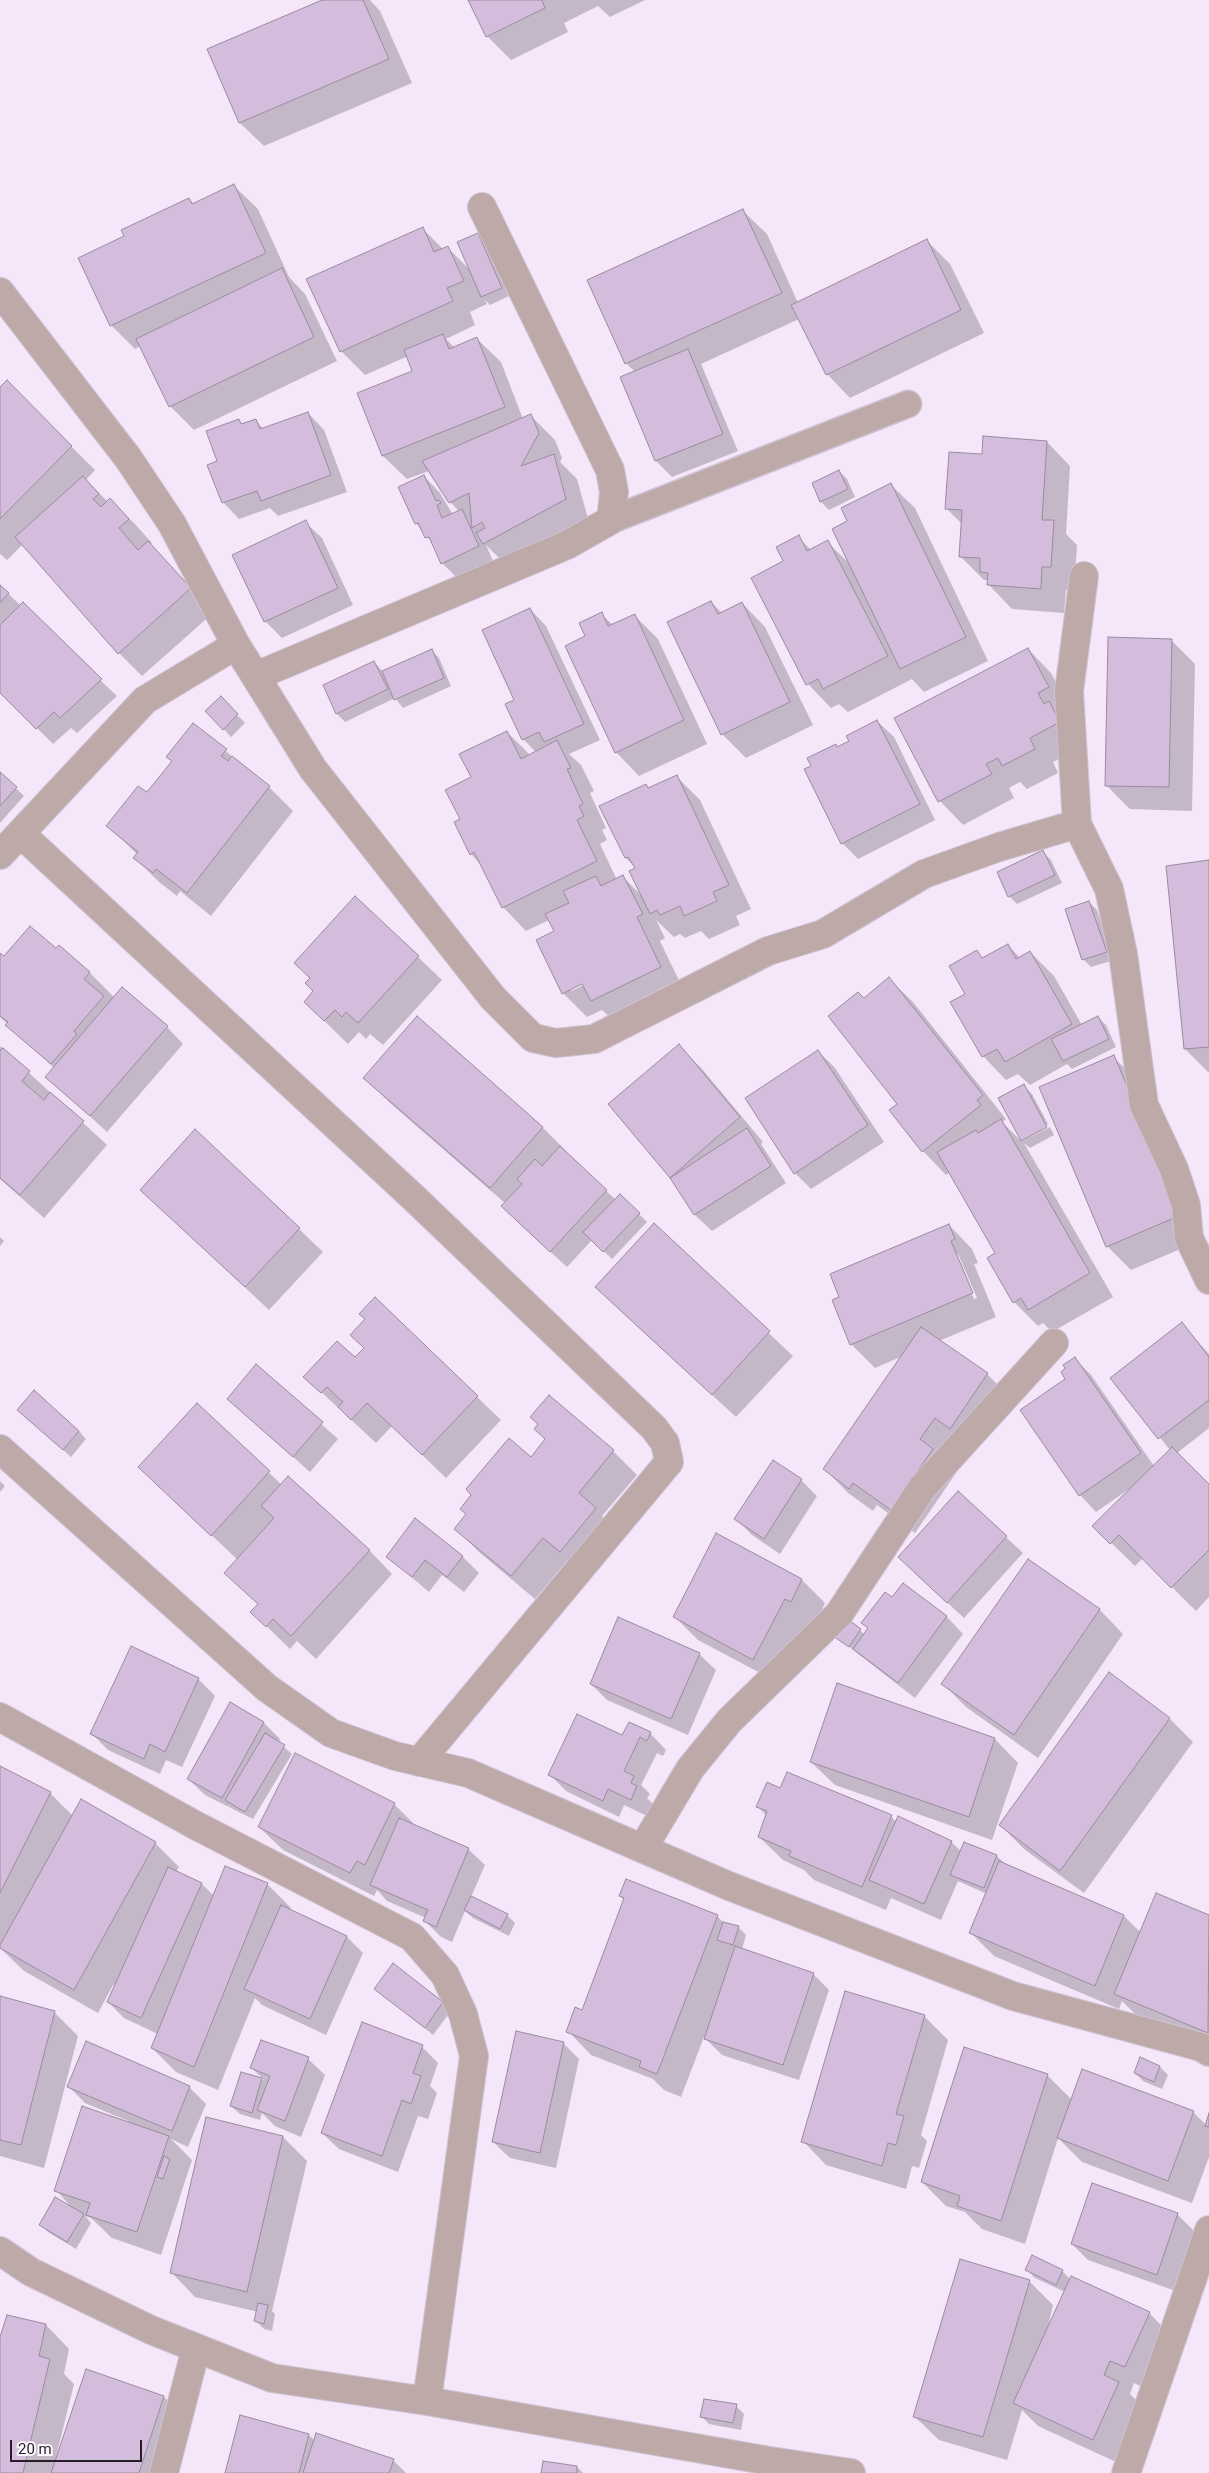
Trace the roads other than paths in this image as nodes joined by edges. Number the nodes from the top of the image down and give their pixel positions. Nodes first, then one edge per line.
1 (482, 207) dead end
2 (0, 292) edge
3 (908, 404) dead end
4 (611, 520) junction
5 (1084, 576) dead end
6 (236, 645) junction
7 (256, 676) junction
8 (1077, 824) junction
9 (21, 834) junction
10 (0, 856) edge
11 (1209, 1280) edge
12 (1054, 1343) dead end
13 (0, 1449) edge
14 (0, 1717) edge
15 (420, 1762) junction
16 (642, 1848) junction
17 (1209, 2052) edge
18 (1209, 2230) edge
19 (0, 2251) edge
20 (196, 2348) junction
21 (427, 2401) junction
22 (164, 2473) edge
23 (851, 2473) edge
24 (1126, 2473) edge

1 - 4 street
2 - 6 street
3 - 4 lane
4 - 7 street
5 - 8 street
6 - 7 street
6 - 9 street
7 - 8 street
8 - 11 street
9 - 10 street
9 - 15 street
12 - 16 street
13 - 15 street
14 - 21 street
15 - 16 street
16 - 17 street
18 - 24 street
19 - 20 street
20 - 21 street
20 - 22 street
21 - 23 street

